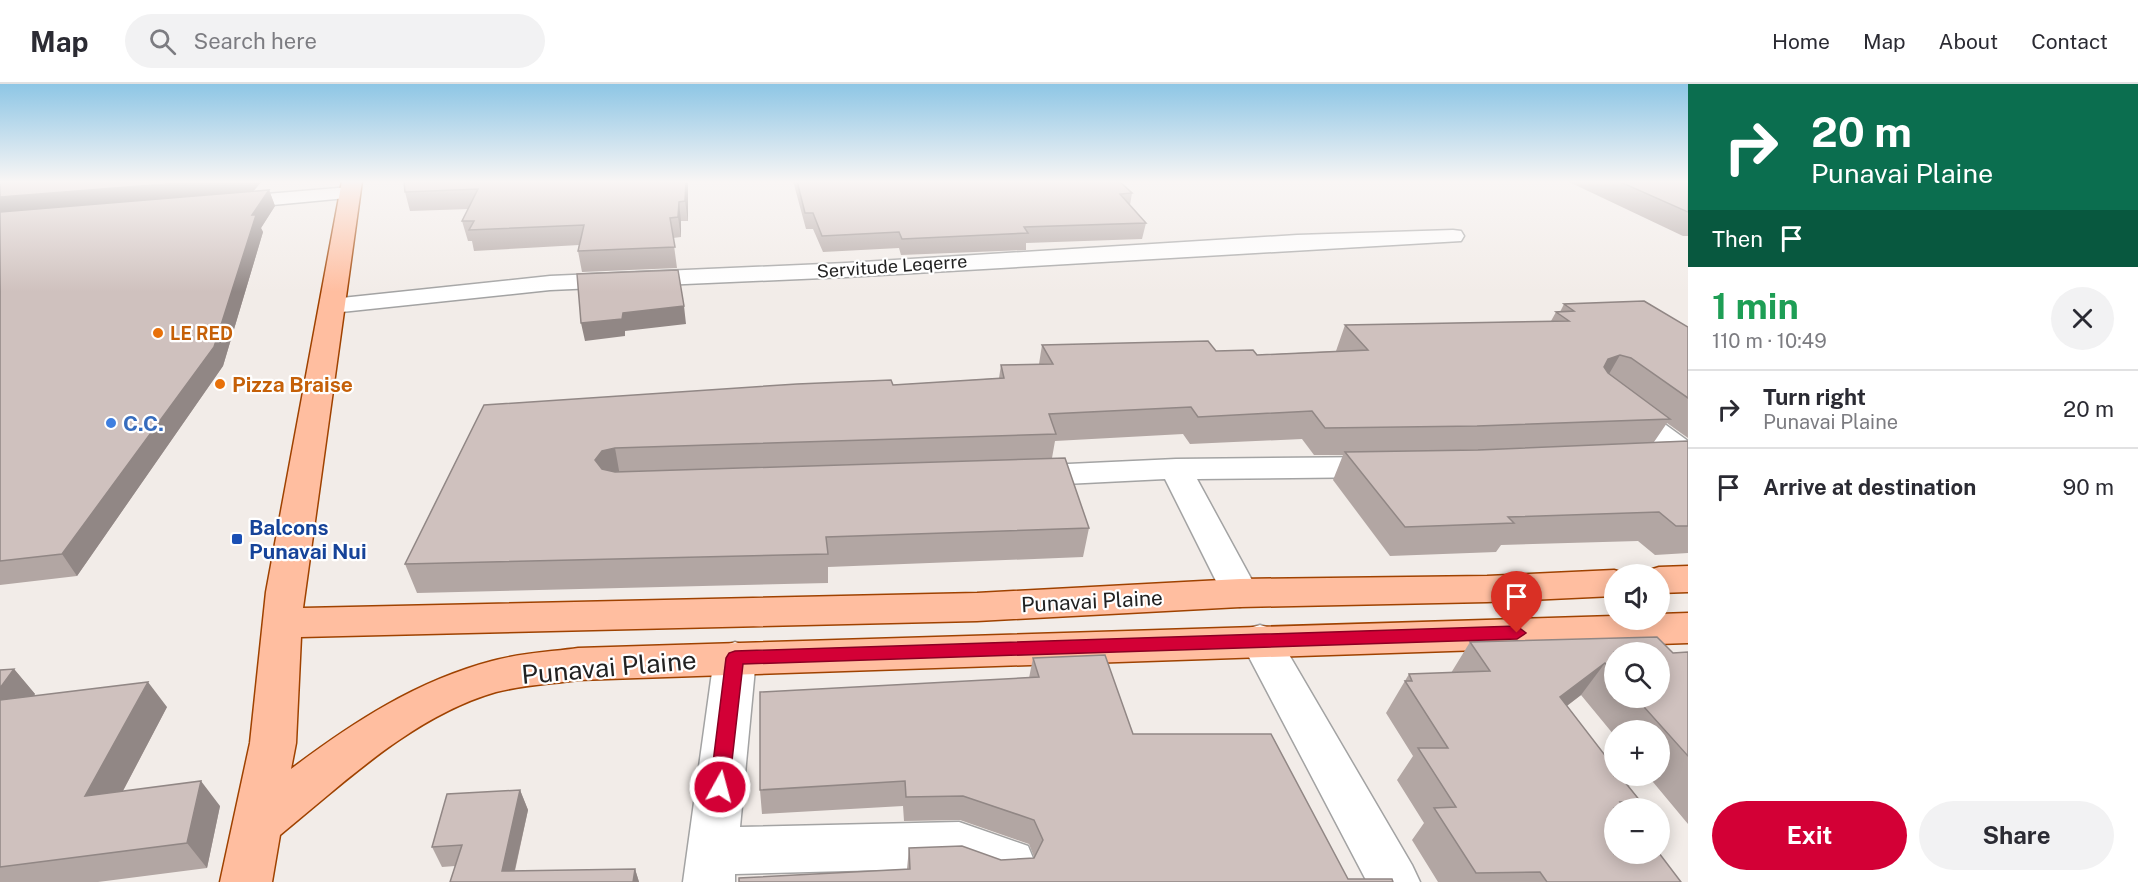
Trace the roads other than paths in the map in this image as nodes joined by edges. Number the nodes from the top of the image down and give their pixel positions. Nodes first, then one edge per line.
1 (346, 218) edge
2 (1453, 236) dead end
3 (332, 306) junction
4 (1604, 392) edge
5 (1641, 458) edge
6 (1415, 466) edge
7 (1176, 469) junction
8 (990, 477) edge
9 (1688, 579) edge
10 (1670, 580) edge
11 (1604, 584) edge
12 (1240, 594) junction
13 (282, 623) junction
14 (1688, 628) edge
15 (1260, 640) junction
16 (735, 658) junction
17 (257, 824) junction
18 (1010, 863) edge
19 (710, 867) edge
20 (246, 882) edge
21 (1394, 882) edge

1 - 3 main road
2 - 3 street, Servitude Leqerre
3 - 13 main road
4 - 5 street
6 - 7 street
7 - 8 street
7 - 12 street
9 - 10 main road
11 - 12 main road, Punavai Plaine
12 - 13 main road, Punavai Plaine
13 - 17 main road
14 - 15 main road, Punavai Plaine
15 - 16 main road, Punavai Plaine
15 - 21 street
16 - 17 main road, Punavai Plaine
16 - 19 street
17 - 20 main road
18 - 19 street

